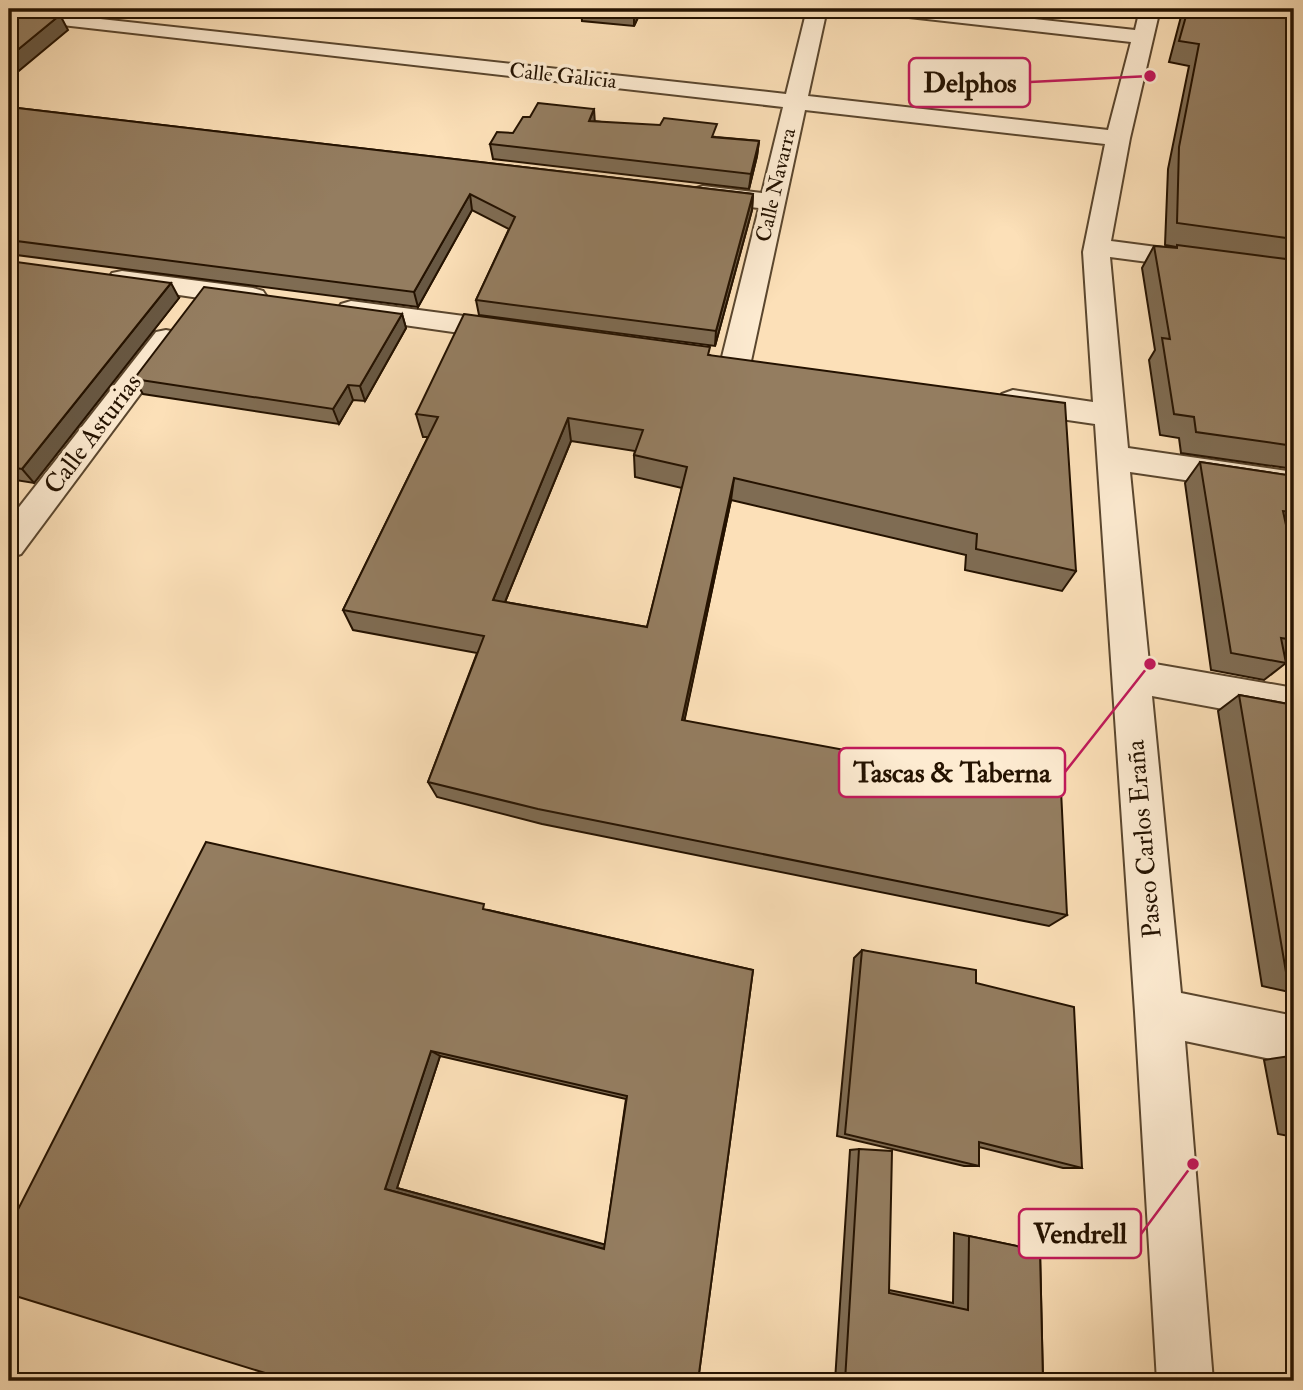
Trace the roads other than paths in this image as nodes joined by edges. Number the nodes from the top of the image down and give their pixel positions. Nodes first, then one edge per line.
1 (817, 9) edge
2 (891, 9) edge
3 (9, 13) edge
4 (1146, 23) edge
5 (794, 102) junction
6 (1118, 138) junction
7 (675, 191) edge
8 (772, 202) junction
9 (1097, 247) junction
10 (1294, 273) edge
11 (92, 275) edge
12 (203, 290) junction
13 (285, 301) edge
14 (326, 306) edge
15 (531, 334) edge
16 (736, 361) edge
17 (984, 397) edge
18 (1108, 415) junction
19 (1111, 457) junction
20 (1294, 484) edge
21 (20, 514) edge
22 (9, 545) edge
23 (1130, 676) junction
24 (1294, 705) edge
25 (1159, 1012) junction
26 (1294, 1040) edge
27 (1185, 1381) edge

1 - 5 street, Calle Navarra
2 - 4 street
3 - 5 street, Calle Galicia
4 - 6 street, Paseo Carlos Eraña
5 - 6 street, Calle Galicia
5 - 8 street, Calle Navarra
6 - 9 street, Paseo Carlos Eraña
7 - 8 street
8 - 16 street, Calle Navarra
9 - 10 street
9 - 18 street, Paseo Carlos Eraña
11 - 12 street
12 - 13 street
12 - 21 street, Calle Asturias
14 - 15 street
17 - 18 street
18 - 19 street, Paseo Carlos Eraña
19 - 20 street
19 - 23 street, Paseo Carlos Eraña
21 - 22 street, Calle Asturias
23 - 24 street
23 - 25 street, Paseo Carlos Eraña
25 - 26 street
25 - 27 street, Paseo Carlos Eraña

